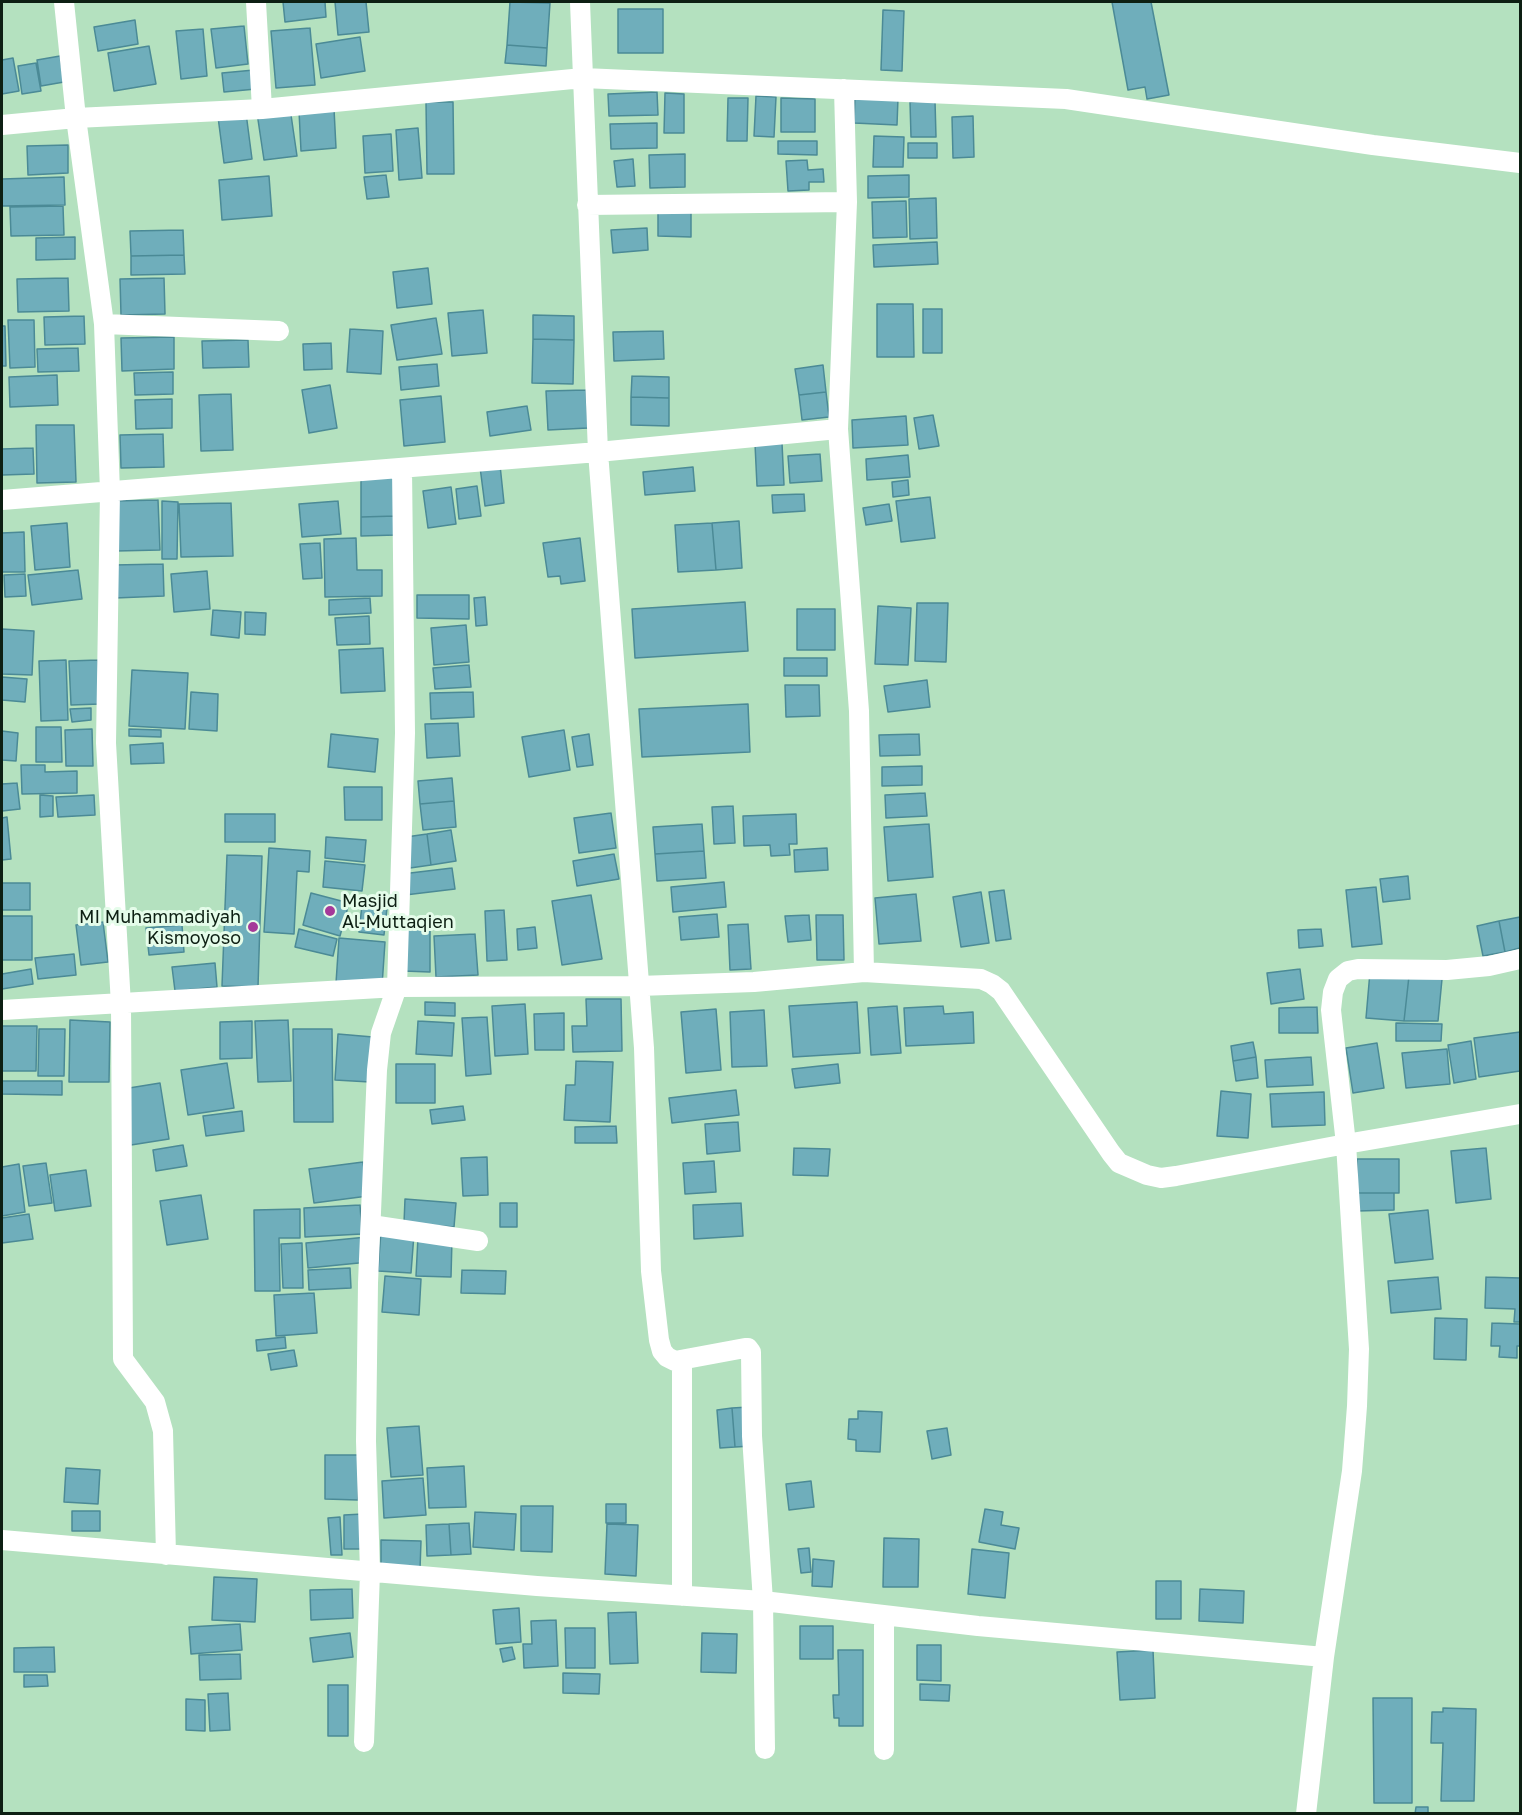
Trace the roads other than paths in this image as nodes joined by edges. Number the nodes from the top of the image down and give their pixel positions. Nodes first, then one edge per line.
1 (64, 2) edge
2 (256, 2) edge
3 (580, 2) edge
4 (583, 78) junction
5 (844, 89) junction
6 (262, 109) junction
7 (76, 118) junction
8 (2, 125) edge
9 (1521, 163) edge
10 (847, 202) junction
11 (587, 205) junction
12 (104, 324) junction
13 (279, 331) dead end
14 (838, 429) junction
15 (598, 452) junction
16 (402, 468) junction
17 (110, 492) junction
18 (2, 500) edge
19 (1521, 959) edge
20 (864, 972) junction
21 (639, 986) junction
22 (397, 987) junction
23 (121, 1005) junction
24 (2, 1010) edge
25 (1521, 1114) edge
26 (1346, 1144) junction
27 (371, 1225) junction
28 (478, 1241) dead end
29 (682, 1360) junction
30 (2, 1540) edge
31 (166, 1555) junction
32 (370, 1572) junction
33 (682, 1596) junction
34 (763, 1601) junction
35 (884, 1615) junction
36 (1324, 1657) junction
37 (364, 1742) dead end
38 (765, 1749) dead end
39 (884, 1750) dead end
40 (1306, 1814) edge

1 - 7 street
2 - 6 street
3 - 4 street
4 - 5 street
4 - 6 street
4 - 11 street
5 - 9 street
5 - 10 street
6 - 7 street
7 - 8 street
7 - 12 street
10 - 11 street
10 - 14 street
11 - 15 street
12 - 13 street
12 - 17 street
14 - 15 street
14 - 20 street
15 - 16 street
15 - 21 street
16 - 17 street
16 - 22 street
17 - 18 street
17 - 23 street
19 - 26 street
20 - 21 street
20 - 26 street
21 - 22 street
21 - 29 street
22 - 23 street
22 - 27 street
23 - 24 street
23 - 31 street
25 - 26 street
26 - 36 street
27 - 28 street
27 - 32 street
29 - 33 street
29 - 34 street
30 - 31 street
31 - 32 street
32 - 33 street
32 - 37 street
33 - 34 street
34 - 35 street
34 - 38 street
35 - 36 street
35 - 39 street
36 - 40 street

